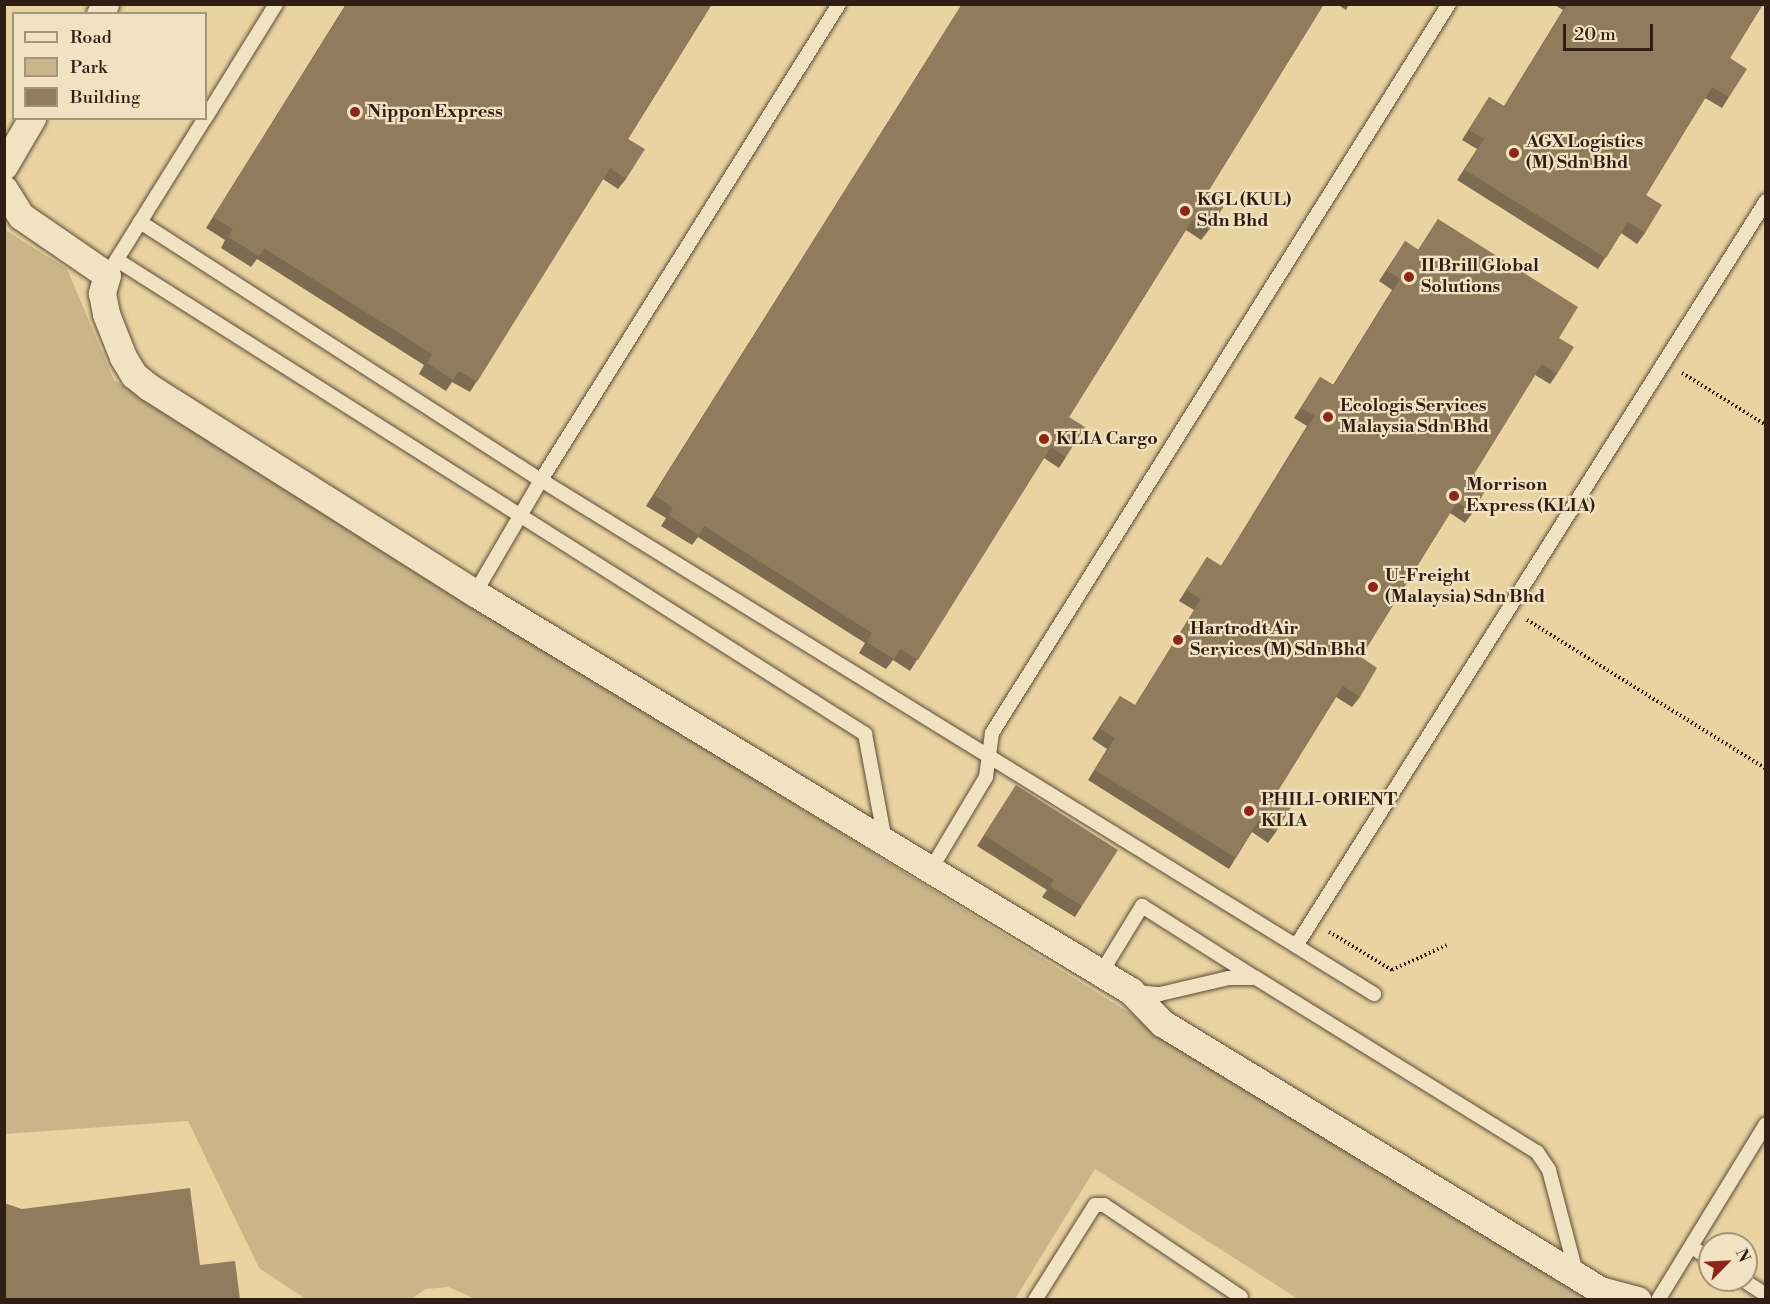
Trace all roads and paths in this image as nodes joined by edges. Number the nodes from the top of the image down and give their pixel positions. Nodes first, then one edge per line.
1 (276, 4) edge
2 (839, 4) edge
3 (1449, 4) edge
4 (207, 115) edge
5 (31, 120) edge
6 (204, 120) edge
7 (4, 166) edge
8 (4, 189) edge
9 (1766, 201) edge
10 (140, 222) junction
11 (112, 268) junction
12 (1664, 362) junction
13 (1766, 425) edge
14 (541, 480) junction
15 (520, 516) junction
16 (475, 593) junction
17 (1509, 609) junction
18 (989, 758) junction
19 (1766, 769) edge
20 (885, 841) junction
21 (932, 869) junction
22 (1311, 921) junction
23 (1447, 945) dead end
24 (1296, 946) junction
25 (1101, 973) junction
26 (1256, 978) junction
27 (1131, 992) junction
28 (1375, 992) dead end
29 (1766, 1124) edge
30 (1692, 1247) junction
31 (1698, 1251) edge
32 (1583, 1280) junction
33 (1241, 1297) dead end
34 (1035, 1299) edge
35 (1638, 1299) edge
36 (1658, 1299) edge

1 - 4 lane
2 - 14 lane
3 - 18 lane
5 - 7 street
6 - 10 lane
8 - 11 street
9 - 12 lane
10 - 11 lane
10 - 14 lane
11 - 15 lane
11 - 16 street
12 - 13 path
12 - 17 lane
14 - 15 lane
14 - 18 lane
15 - 16 lane
15 - 20 lane
16 - 20 street
17 - 19 path
17 - 22 lane
18 - 21 lane
18 - 24 lane
20 - 21 street
21 - 25 street
22 - 23 path
22 - 24 lane
24 - 28 lane
25 - 26 lane
25 - 27 street
26 - 27 lane
26 - 32 lane
27 - 32 street
29 - 30 lane
30 - 31 lane
30 - 36 lane
32 - 35 street
33 - 34 lane

